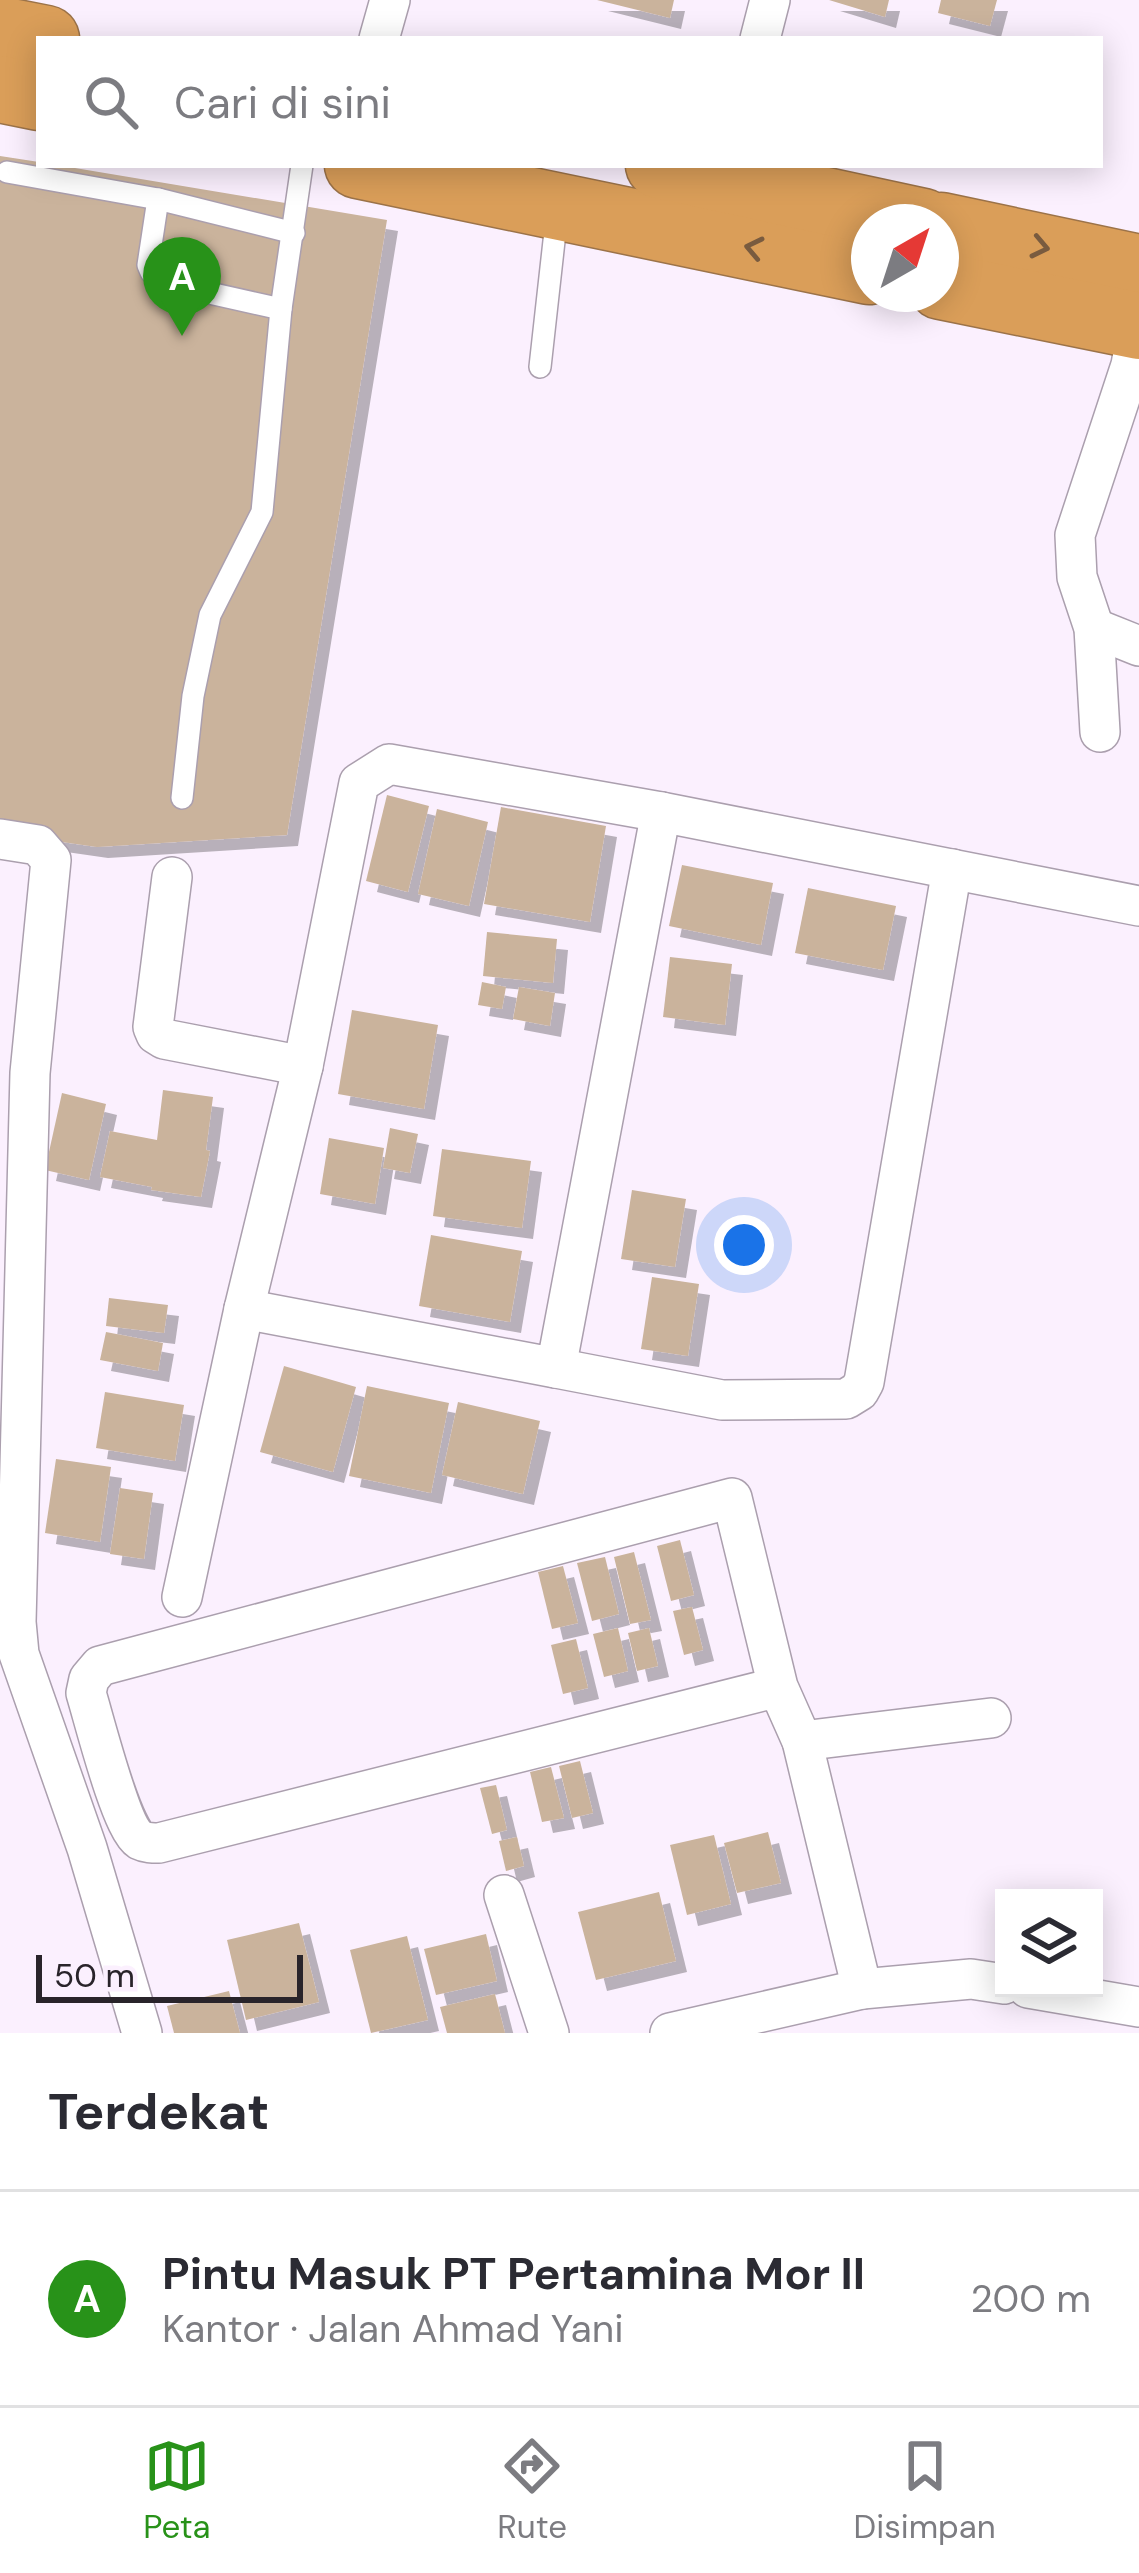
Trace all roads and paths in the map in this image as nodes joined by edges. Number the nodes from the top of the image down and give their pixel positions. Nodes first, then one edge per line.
1 (390, 0) edge
2 (770, 0) edge
3 (380, 36) edge
4 (761, 36) edge
5 (21, 39) edge
6 (36, 87) edge
7 (302, 168) edge
8 (372, 168) edge
9 (688, 168) edge
10 (7, 172) dead end
11 (726, 172) edge
12 (158, 199) junction
13 (852, 204) edge
14 (557, 207) junction
15 (959, 230) edge
16 (294, 233) junction
17 (851, 267) edge
18 (1139, 268) edge
19 (959, 290) edge
20 (281, 309) junction
21 (1139, 326) edge
22 (541, 367) dead end
23 (1094, 628) junction
24 (1139, 646) edge
25 (1100, 732) dead end
26 (182, 798) dead end
27 (661, 812) junction
28 (0, 839) edge
29 (952, 869) junction
30 (172, 877) dead end
31 (1139, 906) edge
32 (302, 1066) junction
33 (244, 1309) junction
34 (556, 1368) junction
35 (182, 1598) dead end
36 (9, 1656) edge
37 (778, 1687) junction
38 (991, 1718) dead end
39 (802, 1741) junction
40 (504, 1895) dead end
41 (995, 1982) edge
42 (862, 1989) junction
43 (1048, 1997) edge
44 (1139, 2007) edge
45 (1088, 2015) edge
46 (142, 2033) edge
47 (549, 2033) edge
48 (670, 2033) edge

1 - 3 street
2 - 4 street
5 - 6 highway
7 - 16 lane
8 - 14 highway
9 - 11 highway
10 - 12 lane
11 - 13 highway
12 - 16 lane
12 - 20 lane
17 -> 14 highway
14 - 22 lane
15 -> 18 highway
16 - 20 lane
19 - 21 highway
20 - 26 lane
21 - 23 street
23 - 24 street
23 - 25 street
27 - 29 street
27 - 32 street
27 - 34 street
28 - 36 street
29 - 31 street
29 - 34 street
30 - 32 street
32 - 33 street
33 - 34 street
33 - 35 street
36 - 46 street
37 - 37 street
37 - 39 street
38 - 39 street
39 - 42 street
40 - 47 street
41 - 42 street
42 - 48 street
43 - 45 street
44 - 45 street

